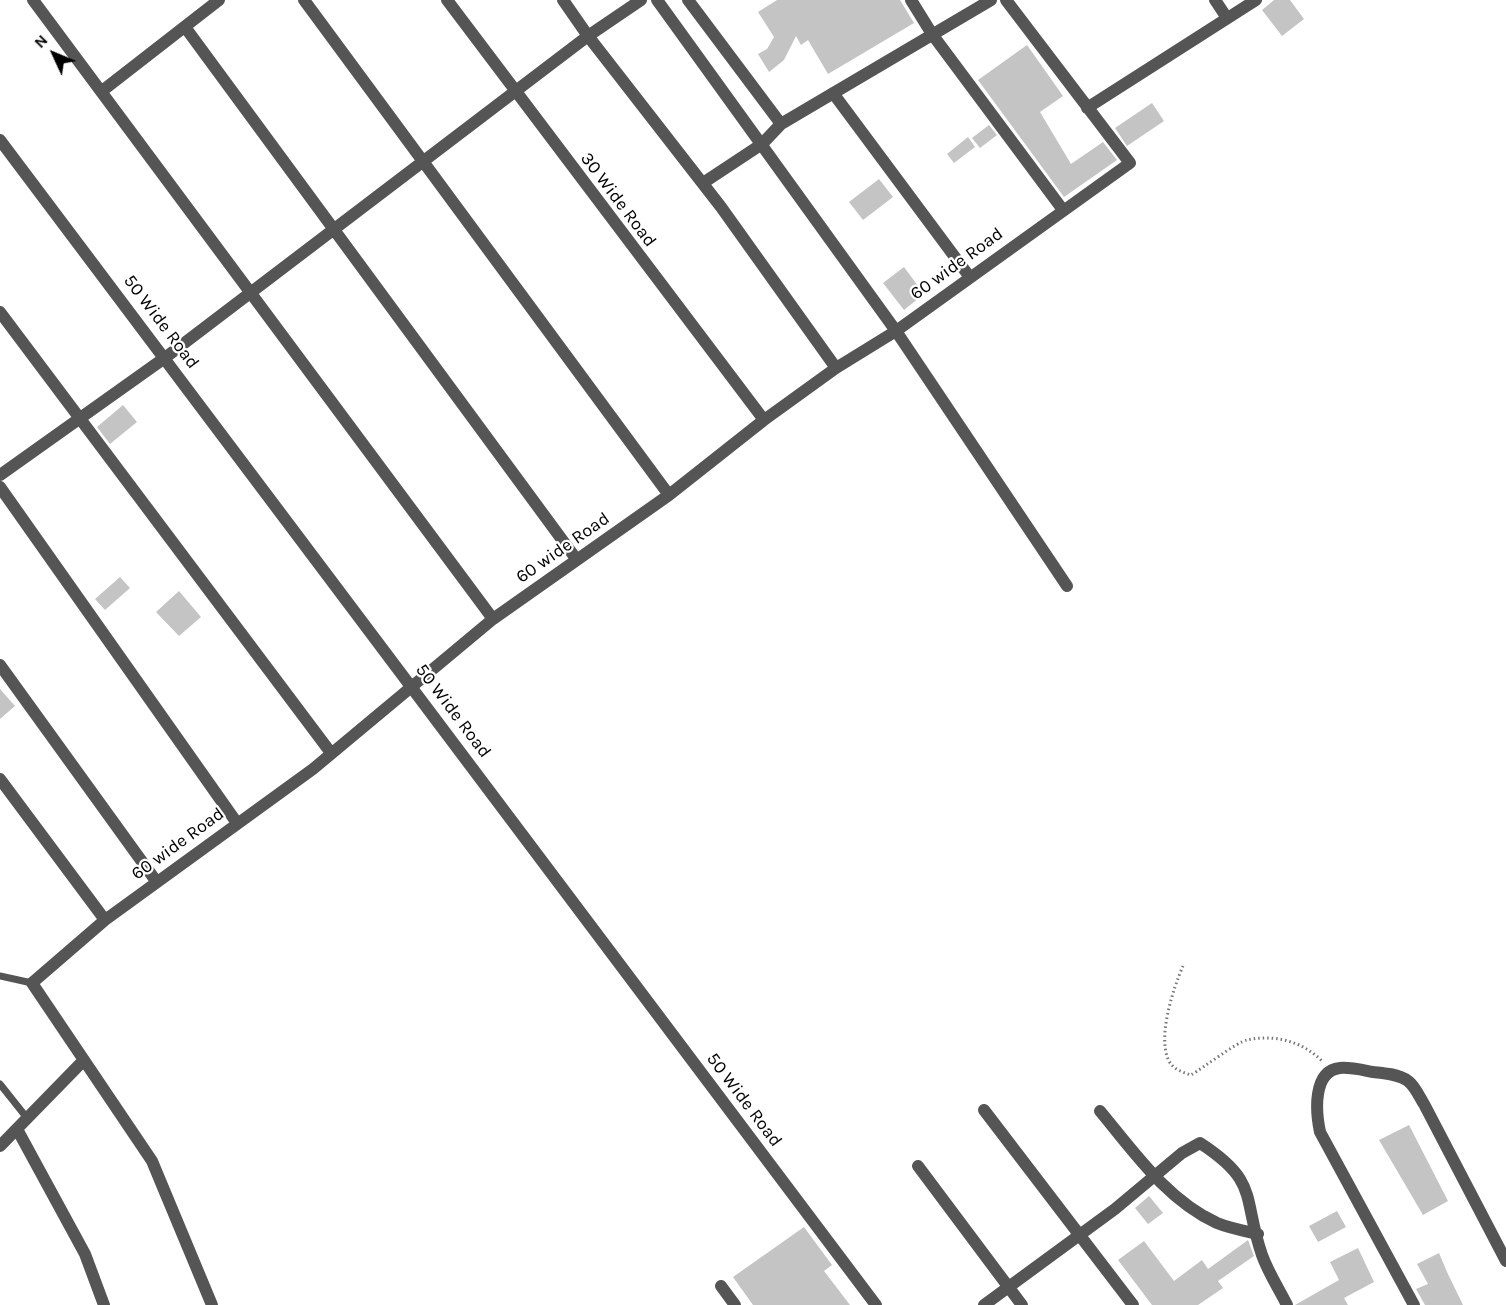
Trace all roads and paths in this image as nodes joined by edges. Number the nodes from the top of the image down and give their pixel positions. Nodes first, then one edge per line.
1 (33, 0) edge
2 (219, 0) edge
3 (304, 0) edge
4 (447, 0) edge
5 (563, 0) edge
6 (640, 0) edge
7 (657, 0) edge
8 (688, 0) edge
9 (911, 0) edge
10 (991, 0) edge
11 (1006, 0) edge
12 (1215, 0) edge
13 (1256, 0) edge
14 (1227, 18) junction
15 (185, 27) junction
16 (932, 34) junction
17 (588, 36) junction
18 (102, 91) junction
19 (514, 93) junction
20 (833, 93) junction
21 (1087, 108) junction
22 (781, 124) junction
23 (0, 140) edge
24 (762, 144) junction
25 (422, 162) junction
26 (703, 183) junction
27 (1063, 210) junction
28 (333, 229) junction
29 (969, 276) junction
30 (250, 292) junction
31 (0, 312) edge
32 (896, 331) junction
33 (166, 357) junction
34 (836, 368) junction
35 (81, 418) junction
36 (764, 420) junction
37 (0, 476) edge
38 (0, 487) edge
39 (669, 495) junction
40 (577, 560) junction
41 (1067, 586) dead end
42 (493, 619) junction
43 (0, 665) edge
44 (412, 686) junction
45 (331, 753) junction
46 (0, 779) edge
47 (237, 824) junction
48 (156, 881) junction
49 (105, 920) junction
50 (1183, 966) dead end
51 (0, 976) edge
52 (32, 982) junction
53 (84, 1060) junction
54 (1330, 1072) junction
55 (0, 1084) edge
56 (984, 1110) dead end
57 (1100, 1111) dead end
58 (27, 1118) junction
59 (17, 1129) junction
60 (0, 1146) edge
61 (918, 1166) dead end
62 (1154, 1176) junction
63 (1080, 1234) junction
64 (1258, 1234) junction
65 (1503, 1247) edge
66 (1506, 1261) edge
67 (721, 1286) dead end
68 (1009, 1287) junction
69 (104, 1305) edge
70 (212, 1305) edge
71 (735, 1305) edge
72 (876, 1305) edge
73 (984, 1305) edge
74 (1022, 1305) edge
75 (1132, 1305) edge
76 (1287, 1305) edge
77 (1414, 1305) edge

1 - 18 street
2 - 15 street
3 - 25 street
4 - 19 street, 30 Wide Road
5 - 17 street
6 - 17 street
7 - 24 street
8 - 22 street
9 - 16 street
10 - 16 street
11 - 21 street
12 - 14 street
13 - 14 street
14 - 21 street
15 - 18 street
15 - 28 street
16 - 20 street
16 - 27 street
17 - 19 street
17 - 26 street
18 - 30 street
19 - 25 street
19 - 36 street, 30 Wide Road
20 - 22 street
20 - 29 street
21 - 27 street, 60 wide Road
22 - 24 street
23 - 33 street, 50 Wide Road
24 - 26 street
24 - 32 street
25 - 28 street
25 - 39 street
26 - 34 street
27 - 29 street, 60 wide Road
28 - 30 street
28 - 40 street
29 - 32 street, 60 wide Road
30 - 33 street
30 - 42 street
31 - 35 street
32 - 34 street, 60 wide Road
32 - 41 street
33 - 35 street
33 - 44 street, 50 Wide Road
34 - 36 street, 60 wide Road
35 - 37 street
35 - 45 street
36 - 39 street, 60 wide Road
38 - 47 street
39 - 40 street, 60 wide Road
40 - 42 street, 60 wide Road
42 - 44 street, 60 wide Road
43 - 48 street
44 - 45 street, 60 wide Road
44 - 72 street, 50 Wide Road
45 - 47 street, 60 wide Road
46 - 49 street
47 - 48 street, 60 wide Road
48 - 49 street, 60 wide Road
49 - 52 street, 60 wide Road
50 - 54 path
51 - 52 lane
52 - 53 street
53 - 58 street
53 - 70 street
54 - 65 street
54 - 77 street
55 - 58 lane
56 - 63 street
57 - 62 street
58 - 59 street
59 - 60 street
59 - 69 street
61 - 68 street
62 - 63 street
62 - 64 street
62 - 64 street
63 - 68 street
63 - 75 street
64 - 76 street
65 - 66 street
67 - 71 street
68 - 73 street
68 - 74 street

